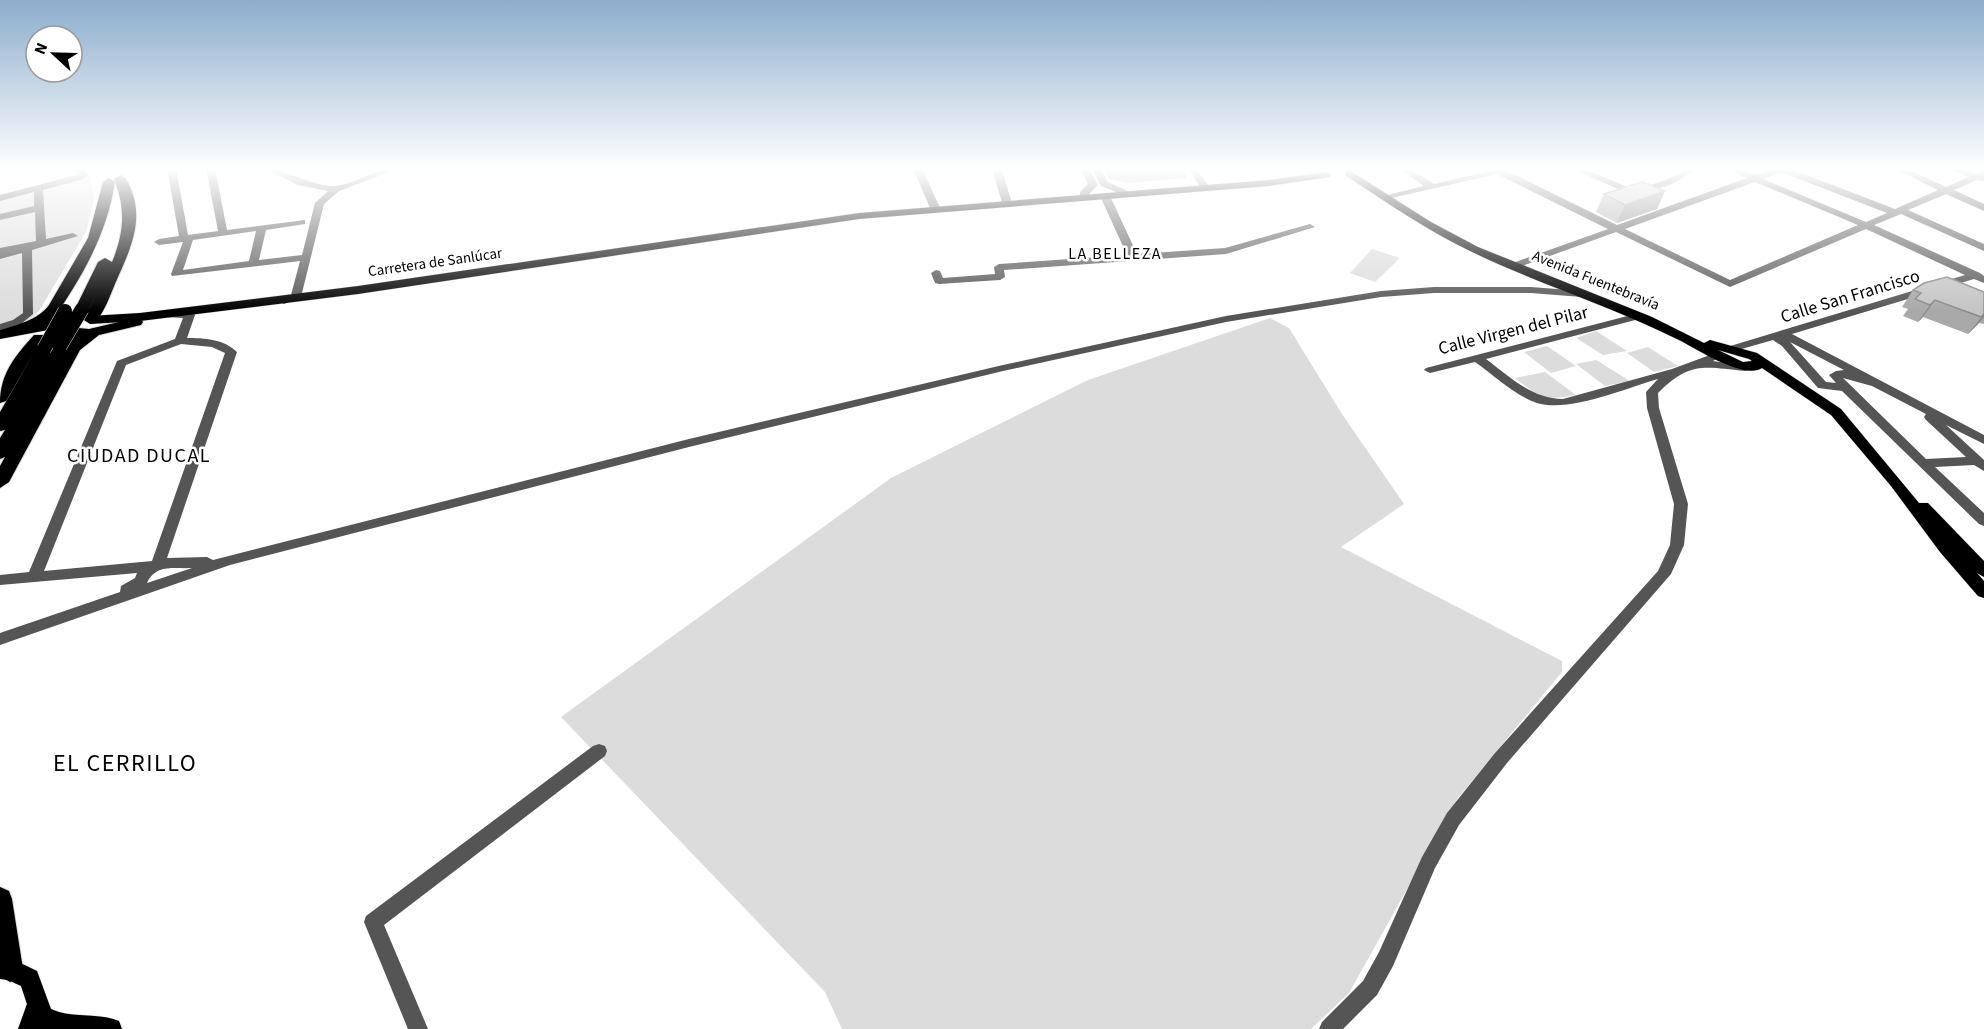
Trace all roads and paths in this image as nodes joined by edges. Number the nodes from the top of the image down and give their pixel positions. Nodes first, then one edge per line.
1 (39, 216) edge
2 (104, 216) edge
3 (111, 216) edge
4 (124, 216) edge
5 (130, 216) edge
6 (182, 216) edge
7 (220, 216) edge
8 (859, 216) edge
9 (1116, 216) edge
10 (1418, 216) edge
11 (1587, 216) edge
12 (1649, 216) edge
13 (1845, 216) edge
14 (1890, 216) edge
15 (1908, 216) edge
16 (315, 218) joint
17 (1868, 226) junction
18 (1310, 227) dead end
19 (262, 228) junction
20 (1612, 228) junction
21 (223, 233) junction
22 (187, 238) junction
23 (41, 241) junction
24 (159, 242) dead end
25 (1984, 248) edge
26 (27, 249) junction
27 (0, 251) edge
28 (0, 256) edge
29 (306, 256) junction
30 (1133, 257) junction
31 (253, 264) junction
32 (1514, 266) junction
33 (936, 273) dead end
34 (1981, 276) edge
35 (1537, 284) junction
36 (1938, 288) junction
37 (358, 290) junction
38 (1582, 294) junction
39 (1957, 296) edge
40 (296, 297) junction
41 (100, 303) junction
42 (233, 310) junction
43 (167, 314) junction
44 (190, 315) junction
45 (1639, 316) junction
46 (138, 319) junction
47 (86, 322) junction
48 (0, 327) edge
49 (43, 332) junction
50 (1780, 336) junction
51 (0, 337) edge
52 (180, 341) junction
53 (1760, 342) junction
54 (68, 347) junction
55 (1724, 352) junction
56 (25, 354) junction
57 (1479, 359) junction
58 (1759, 360) junction
59 (1696, 363) junction
60 (1745, 368) junction
61 (1430, 370) dead end
62 (1676, 370) junction
63 (1636, 382) junction
64 (1880, 384) junction
65 (1845, 388) junction
66 (1652, 392) junction
67 (1808, 392) junction
68 (0, 398) edge
69 (1925, 409) junction
70 (0, 426) edge
71 (1984, 440) edge
72 (0, 453) edge
73 (1923, 463) junction
74 (1981, 464) edge
75 (0, 482) edge
76 (1896, 483) junction
77 (1984, 521) edge
78 (227, 561) junction
79 (174, 564) junction
80 (1984, 571) edge
81 (148, 575) junction
82 (35, 576) junction
83 (0, 580) edge
84 (167, 580) junction
85 (1984, 581) edge
86 (1984, 592) edge
87 (0, 639) edge
88 (599, 751) dead end
89 (0, 899) edge
90 (5, 968) edge
91 (38, 1005) junction
92 (29, 1029) edge
93 (111, 1029) edge
94 (418, 1029) edge
95 (1329, 1029) edge

1 - 23 street
2 - 49 highway
3 - 49 highway, bridge
4 - 47 highway
5 - 41 highway
6 - 22 street
7 - 21 street
8 - 37 main road, Carretera de Sanlúcar
9 - 30 street
10 - 32 main road, Avenida Fuentebravía
11 - 20 street
12 - 20 street
13 - 17 street
14 - 17 street
15 - 25 street
16 - 19 street
16 - 29 street
17 - 20 street
17 - 34 street
18 - 30 street
19 - 21 street
19 - 31 street
20 - 32 street
21 - 22 street
22 - 24 street
22 - 31 street
23 - 26 street
23 - 27 street
26 - 28 street
26 - 48 street
29 - 31 street
29 - 40 street
30 - 33 street
32 - 35 main road, Avenida Fuentebravía
34 - 36 street, Calle San Francisco
35 - 38 main road, Avenida Fuentebravía
35 - 38 street
35 - 78 street
36 - 39 street
36 - 50 street, Calle San Francisco
37 - 40 main road, Carretera de Sanlúcar
37 - 42 main road, Carretera de Sanlúcar
38 - 45 main road, Avenida Fuentebravía
40 - 42 street
40 - 43 main road, Carretera de Sanlúcar
41 - 46 highway
41 - 47 highway
42 - 44 main road, Carretera de Sanlúcar
43 - 44 street
43 - 46 main road, Carretera de Sanlúcar
44 - 46 main road, Carretera de Sanlúcar
44 - 52 street
45 - 55 main road, Avenida Fuentebravía
45 - 57 street, Calle Virgen del Pilar
46 - 47 main road, Carretera de Sanlúcar
46 - 54 highway
47 - 49 main road
47 - 49 main road
47 - 54 highway
49 - 51 main road
49 - 51 highway
49 - 56 highway
49 - 70 highway
50 - 53 street, Calle San Francisco
50 - 64 street
50 - 65 street
51 - 56 highway
52 - 81 street
52 - 82 street
53 - 55 street, Calle San Francisco
53 - 58 street
54 - 72 highway
54 - 75 highway
55 - 58 main road
55 - 59 street, Calle San Francisco
55 - 60 main road
56 - 68 highway
57 - 61 street, Calle Virgen del Pilar
57 - 63 street, Calle San Francisco
58 - 60 main road
58 - 67 main road
59 - 60 street
59 - 62 street, Calle San Francisco
60 - 67 main road
62 - 63 street, Calle San Francisco
62 - 66 street
63 - 66 street
64 - 65 street
64 - 69 street
65 - 73 street
66 - 95 street
67 - 76 main road
69 - 71 street
69 - 74 street
73 - 74 street
73 - 77 street
76 - 80 main road
76 - 85 main road
76 - 86 main road
78 - 79 street
78 - 84 street
79 - 81 street
79 - 84 street
81 - 82 street
81 - 84 street
81 - 87 street
82 - 83 street
88 - 94 street
89 - 90 highway
90 - 91 main road
91 - 92 main road
91 - 93 main road

